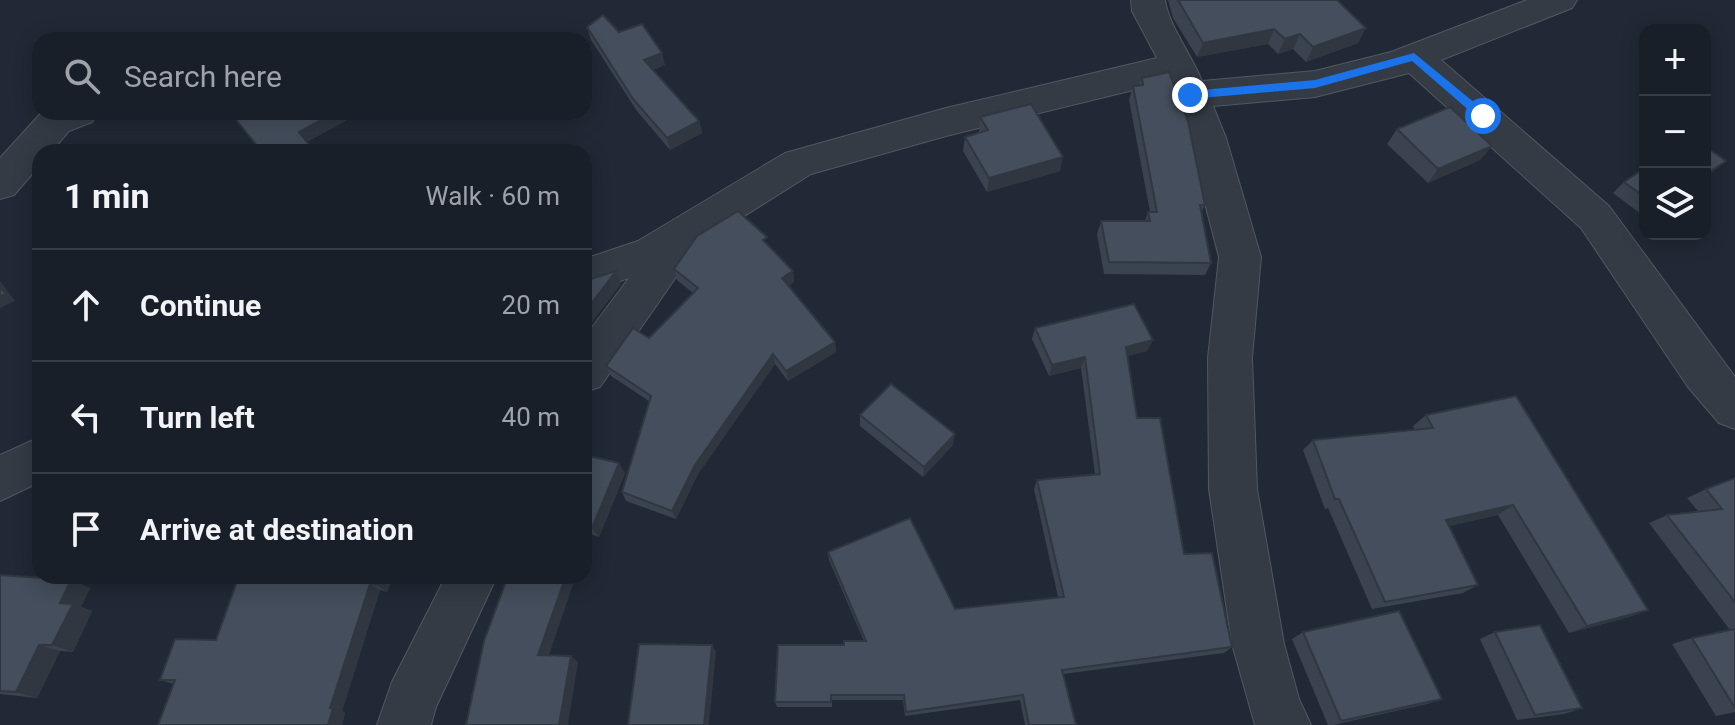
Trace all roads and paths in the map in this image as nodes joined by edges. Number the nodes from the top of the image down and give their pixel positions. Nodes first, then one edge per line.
1 (1148, 0) edge
2 (1560, 0) edge
3 (1414, 57) junction
4 (1184, 81) junction
5 (59, 120) edge
6 (36, 144) edge
7 (32, 148) edge
8 (0, 184) edge
9 (685, 233) junction
10 (592, 273) edge
11 (592, 362) edge
12 (1735, 409) edge
13 (32, 462) edge
14 (0, 479) edge
15 (468, 584) edge
16 (404, 725) edge
17 (1284, 725) edge

1 - 4 street
2 - 3 street
3 - 4 street
3 - 12 street
4 - 9 street
4 - 17 street
5 - 6 street
7 - 8 street
9 - 10 street
9 - 11 street
13 - 14 street
15 - 16 street

